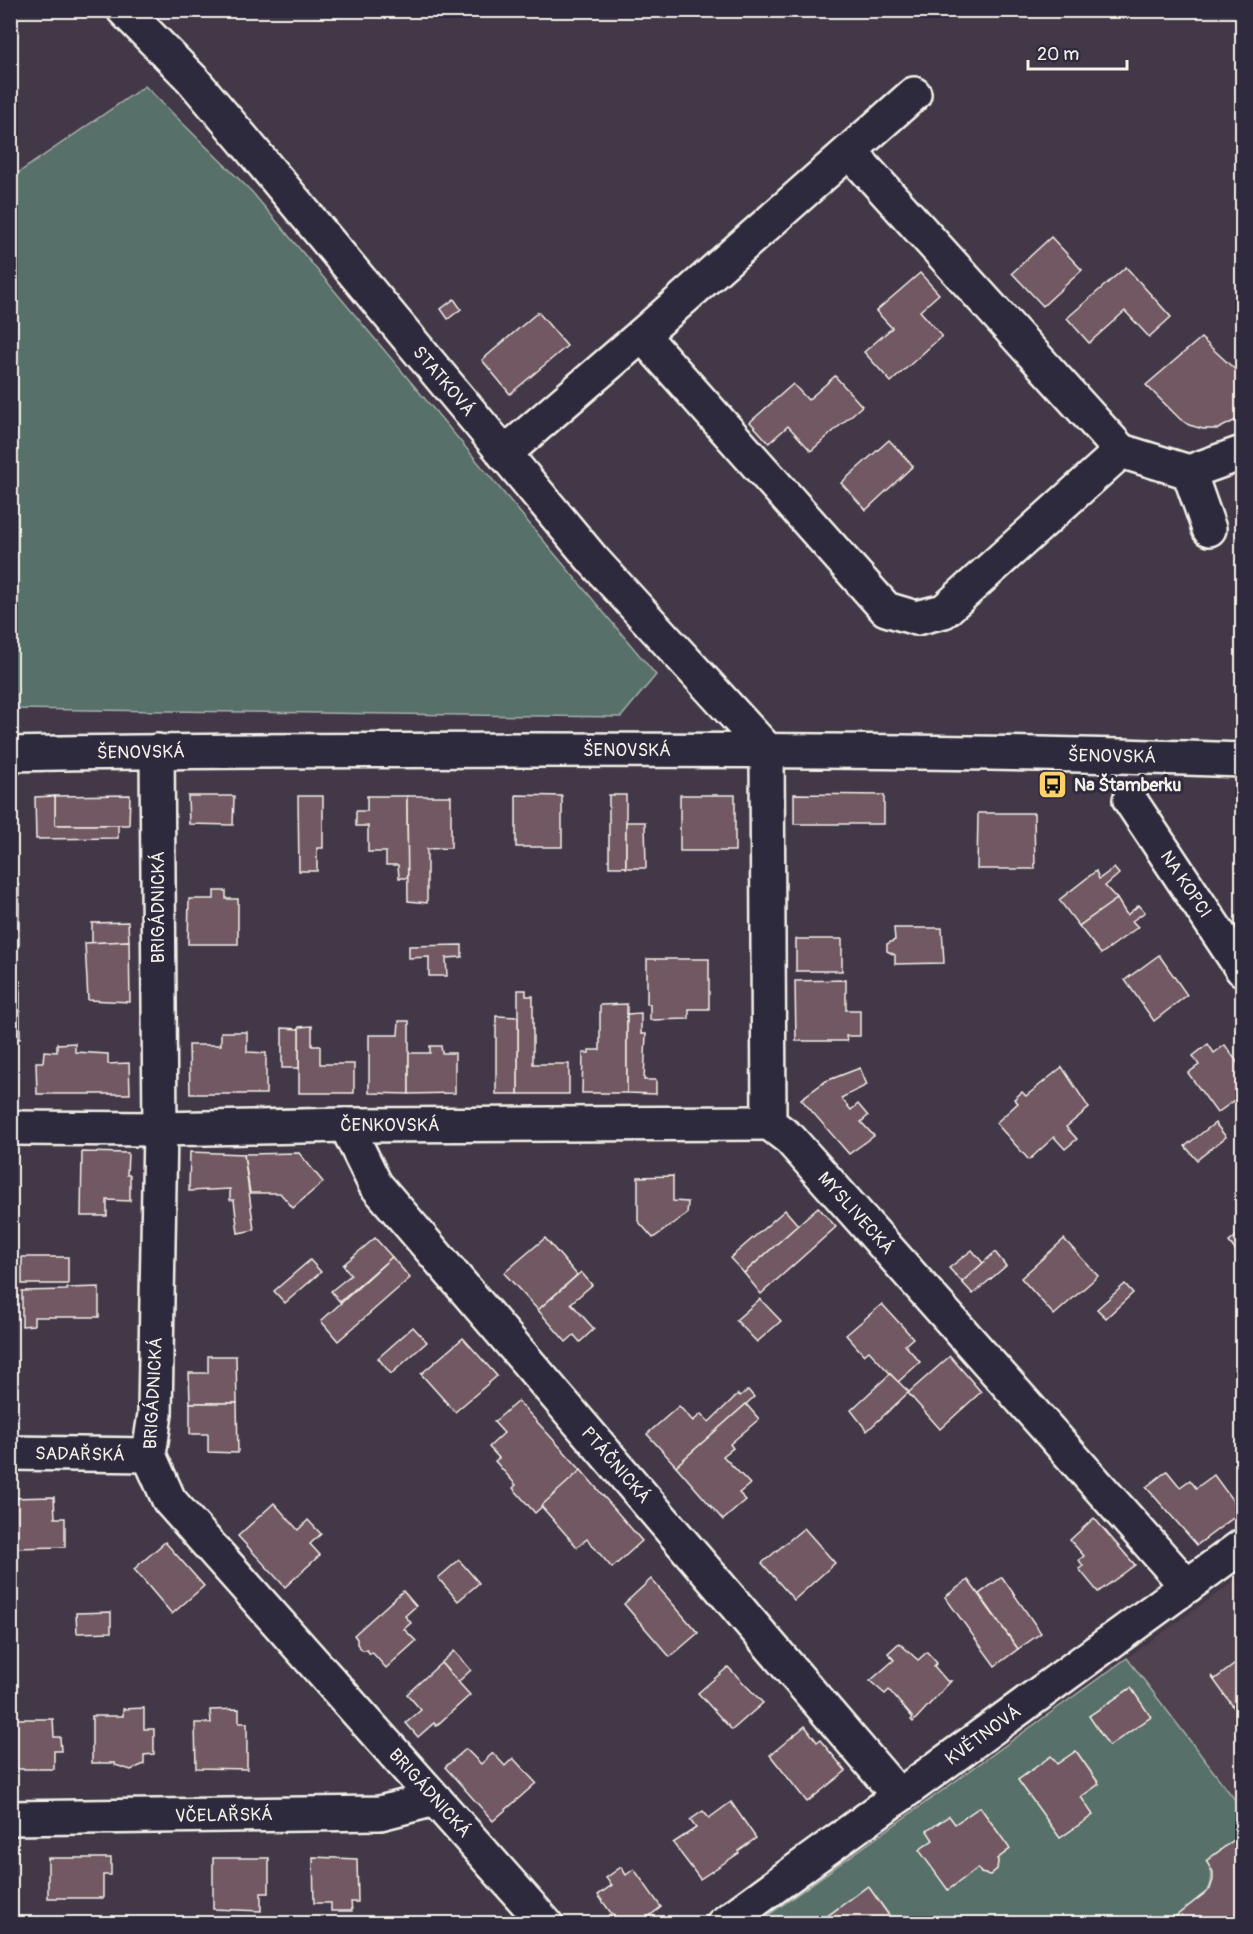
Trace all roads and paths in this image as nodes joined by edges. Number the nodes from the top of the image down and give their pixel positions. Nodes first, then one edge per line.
1 (124, 10) edge
2 (914, 94) dead end
3 (850, 152) junction
4 (642, 335) junction
5 (1121, 451) junction
6 (1242, 453) edge
7 (504, 454) junction
8 (1190, 472) junction
9 (1209, 529) dead end
10 (767, 750) junction
11 (157, 751) junction
12 (10, 754) edge
13 (1242, 760) edge
14 (1130, 800) dead end
15 (1242, 969) edge
16 (769, 1123) junction
17 (346, 1125) junction
18 (10, 1128) edge
19 (159, 1129) junction
20 (10, 1453) edge
21 (149, 1455) junction
22 (1242, 1546) edge
23 (1187, 1586) junction
24 (899, 1796) junction
25 (435, 1799) junction
26 (10, 1818) edge
27 (546, 1923) edge
28 (723, 1923) edge

1 - 7 street, STATKOVÁ
2 - 3 street
3 - 4 street
3 - 5 street
4 - 5 street
4 - 7 street
5 - 8 street
6 - 8 street
7 - 10 street, STATKOVÁ
8 - 9 street
10 - 11 street, ŠENOVSKÁ
10 - 13 street, ŠENOVSKÁ
10 - 16 street
11 - 12 street, ŠENOVSKÁ
11 - 19 street, BRIGÁDNICKÁ
14 - 15 street, NA KOPCI
16 - 17 street, ČENKOVSKÁ
16 - 23 street, MYSLIVECKÁ
17 - 19 street, ČENKOVSKÁ
17 - 24 street, PTÁČNICKÁ
18 - 19 street, ČENKOVSKÁ
19 - 21 street, BRIGÁDNICKÁ
20 - 21 street, SADAŘSKÁ
21 - 25 street, BRIGÁDNICKÁ
22 - 23 street, KVĚTNOVÁ
23 - 24 street, KVĚTNOVÁ
24 - 28 street, KVĚTNOVÁ
25 - 26 street, VČELAŘSKÁ
25 - 27 street, BRIGÁDNICKÁ

